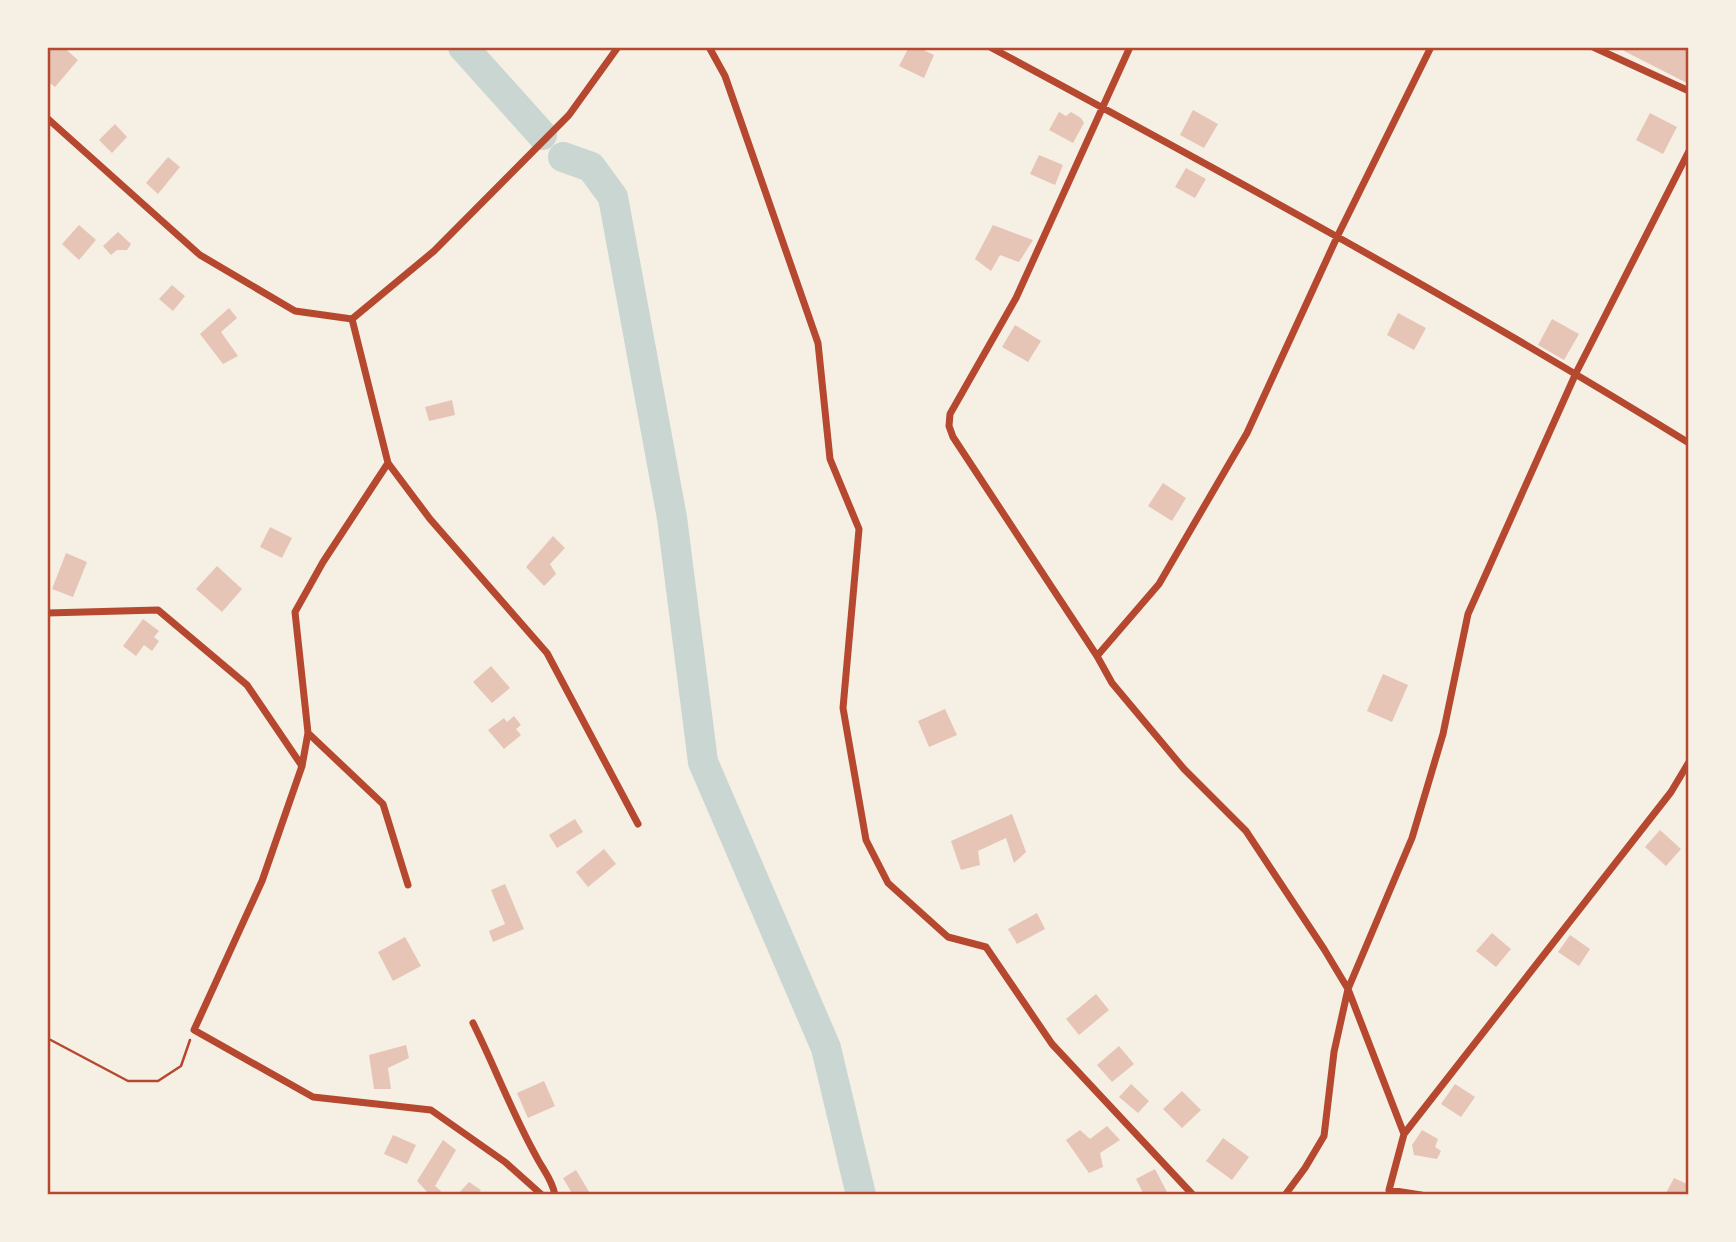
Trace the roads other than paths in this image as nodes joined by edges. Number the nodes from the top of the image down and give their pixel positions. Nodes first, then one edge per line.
1 (618, 47) edge
2 (709, 47) edge
3 (990, 47) edge
4 (1130, 47) edge
5 (1431, 47) edge
6 (1593, 47) edge
7 (1689, 91) edge
8 (1104, 108) junction
9 (47, 118) edge
10 (1689, 151) edge
11 (1338, 236) junction
12 (352, 319) junction
13 (1576, 373) junction
14 (1689, 443) edge
15 (388, 463) junction
16 (47, 613) edge
17 (1097, 656) junction
18 (308, 733) junction
19 (1689, 762) edge
20 (302, 766) junction
21 (638, 824) dead end
22 (408, 885) dead end
23 (1348, 989) junction
24 (473, 1023) dead end
25 (1404, 1134) junction
26 (542, 1195) edge
27 (555, 1195) edge
28 (1193, 1195) edge
29 (1285, 1195) edge
30 (1421, 1195) edge

1 - 12 street
2 - 28 street
3 - 8 street
4 - 8 street
5 - 11 street
6 - 7 street
8 - 11 street
8 - 17 street
9 - 12 street
10 - 13 street
11 - 13 street
11 - 17 street
12 - 15 street
13 - 14 street
13 - 23 street
15 - 18 street
15 - 21 street
16 - 20 street
17 - 23 street
18 - 20 street
18 - 22 street
19 - 25 street
20 - 26 street
23 - 25 street
23 - 29 street
24 - 27 street
25 - 30 street

